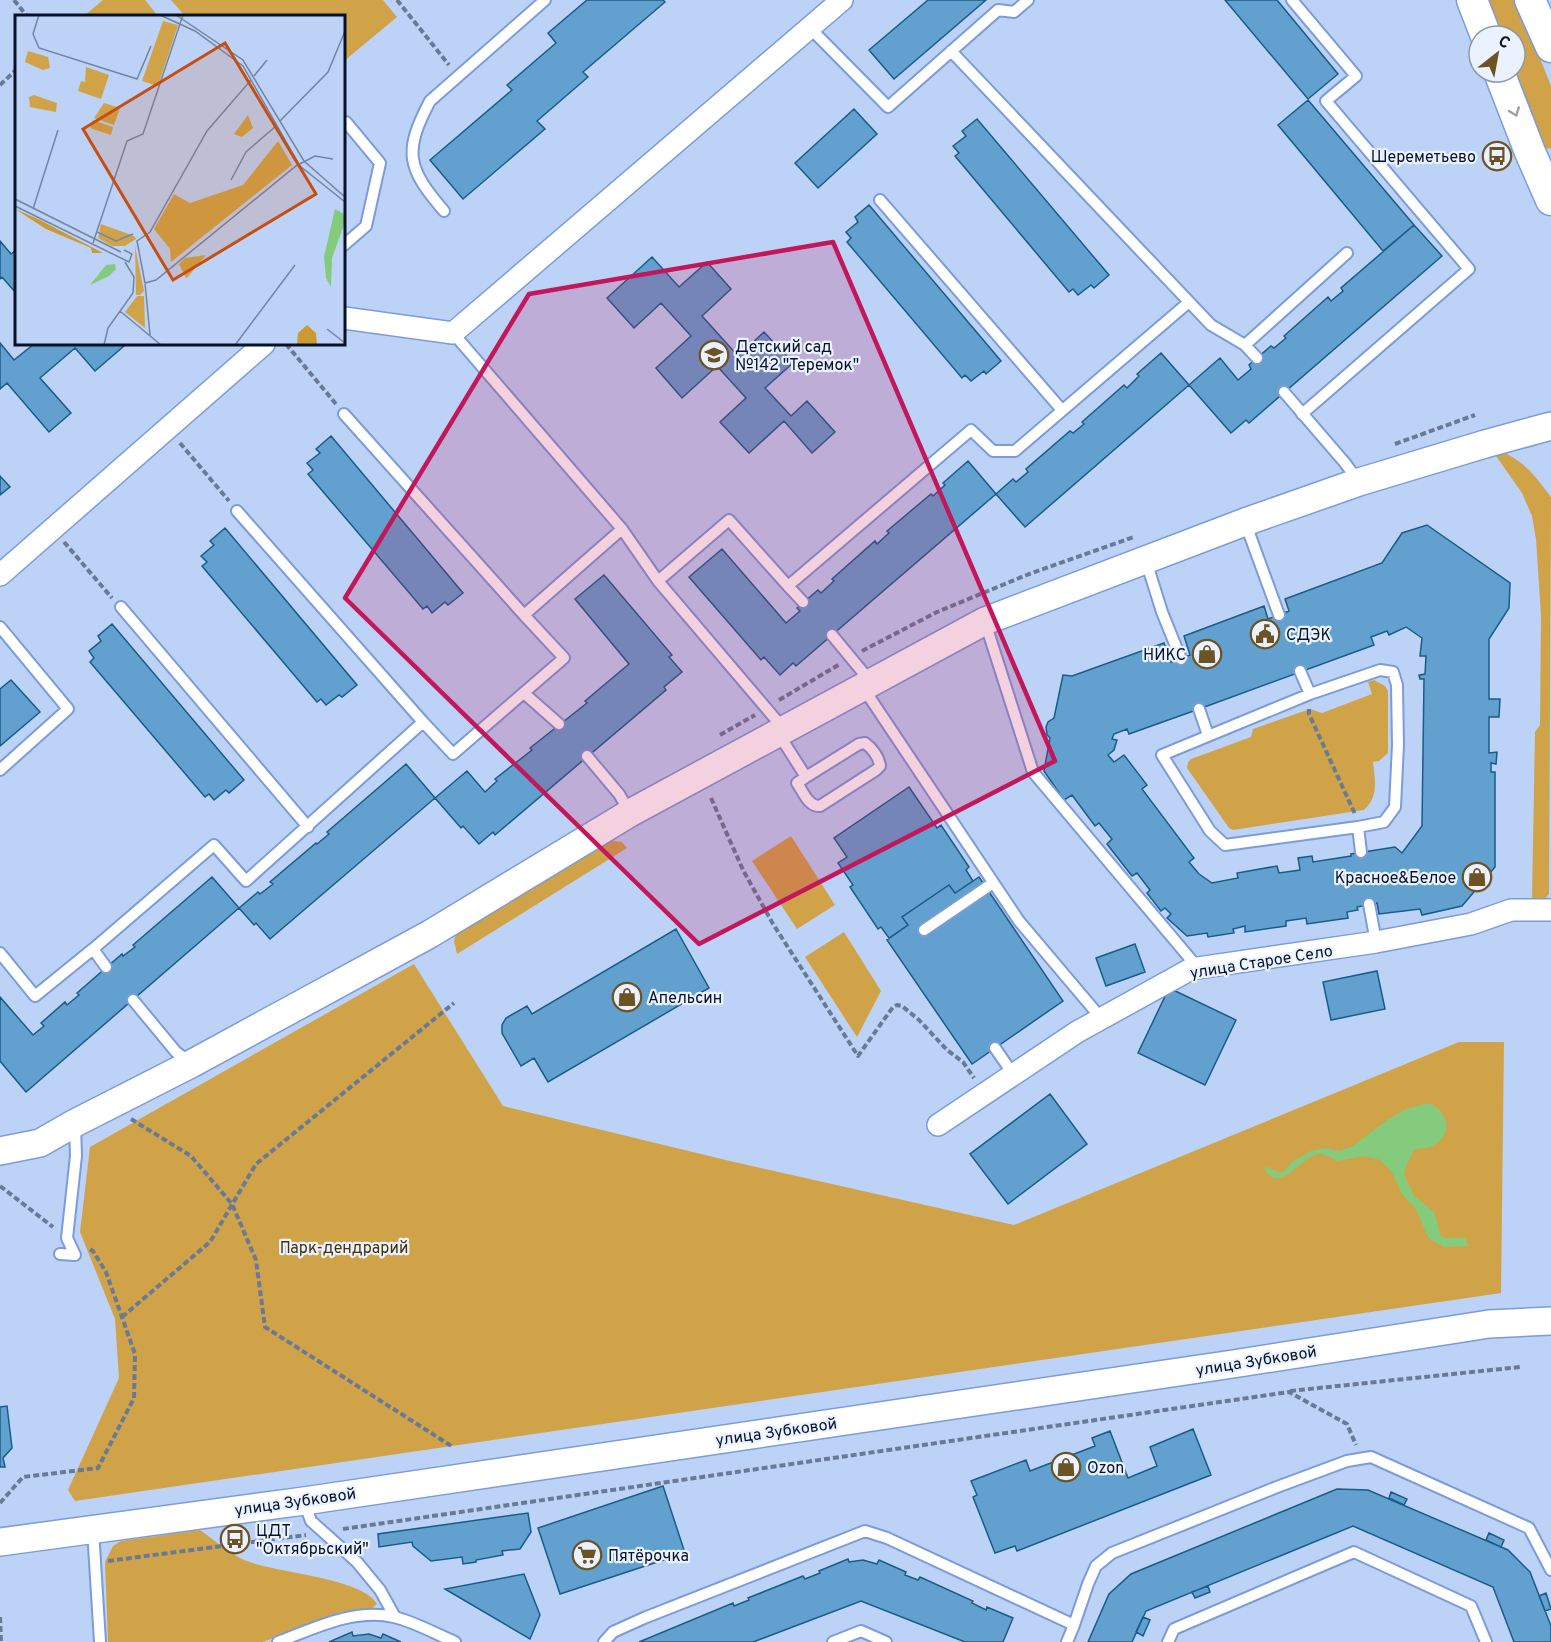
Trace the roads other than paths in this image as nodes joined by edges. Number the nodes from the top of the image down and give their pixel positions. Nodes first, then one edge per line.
1 (544, 0) edge
2 (842, 0) edge
3 (1028, 0) edge
4 (1292, 0) edge
5 (1472, 0) edge
6 (1530, 0) edge
7 (1481, 24) edge
8 (810, 28) junction
9 (1551, 47) edge
10 (951, 51) junction
11 (1505, 84) edge
12 (345, 122) edge
13 (1549, 188) edge
14 (880, 200) dead end
15 (444, 211) dead end
16 (345, 244) edge
17 (1347, 253) dead end
18 (1189, 302) junction
19 (345, 318) edge
20 (453, 333) junction
21 (263, 345) edge
22 (1245, 345) junction
23 (1257, 358) dead end
24 (1284, 392) dead end
25 (1061, 410) junction
26 (344, 414) road end
27 (1302, 414) junction
28 (1551, 426) edge
29 (1359, 482) junction
30 (237, 511) road end
31 (1245, 522) junction
32 (622, 529) junction
33 (1146, 561) junction
34 (0, 575) edge
35 (658, 580) junction
36 (788, 586) junction
37 (803, 602) dead end
38 (121, 607) road end
39 (524, 615) junction
40 (1279, 615) dead end
41 (985, 621) junction
42 (0, 627) edge
43 (832, 635) dead end
44 (1181, 658) dead end
45 (1300, 671) dead end
46 (866, 684) junction
47 (525, 694) junction
48 (1310, 694) junction
49 (1199, 709) dead end
50 (423, 722) junction
51 (559, 724) dead end
52 (781, 731) junction
53 (1208, 735) junction
54 (587, 756) dead end
55 (0, 770) edge
56 (806, 777) junction
57 (630, 813) junction
58 (1358, 826) junction
59 (308, 827) junction
60 (1361, 852) dead end
61 (993, 883) junction
62 (1369, 904) dead end
63 (1551, 910) edge
64 (924, 930) dead end
65 (1376, 942) junction
66 (93, 949) junction
67 (0, 953) edge
68 (106, 968) dead end
69 (1198, 968) junction
70 (133, 1000) dead end
71 (1101, 1018) junction
72 (995, 1048) dead end
73 (191, 1064) junction
74 (1013, 1074) junction
75 (75, 1123) junction
76 (938, 1125) dead end
77 (0, 1151) edge
78 (60, 1254) dead end
79 (1551, 1322) edge
80 (304, 1501) junction
81 (93, 1530) junction
82 (0, 1542) edge
83 (1551, 1570) edge
84 (394, 1617) junction
85 (1074, 1625) junction
86 (100, 1642) edge
87 (278, 1642) edge
88 (455, 1642) edge
89 (604, 1642) edge
90 (833, 1642) edge
91 (886, 1642) edge
92 (1067, 1642) edge
93 (1168, 1642) edge
94 (1486, 1642) edge

1 - 15 lane
2 - 8 street
3 - 10 lane
4 - 27 lane
5 - 7 main road
6 - 9 main road
8 - 10 lane
8 - 20 street
10 - 18 lane
11 -> 13 main road
12 - 16 lane
14 - 25 lane
17 - 22 lane
18 - 22 lane
18 - 25 lane
19 - 20 street
20 - 32 lane
21 - 34 street
22 - 23 lane
24 - 27 lane
25 - 36 lane
26 - 39 lane
27 - 29 lane
28 - 29 street
29 - 31 street
30 - 50 lane
31 - 33 street
31 - 40 lane
32 - 35 lane
32 - 39 lane
33 - 41 street
33 - 44 lane
35 - 36 lane
35 - 52 lane
36 - 37 lane
38 - 59 lane
39 - 47 lane
41 - 46 street
41 - 69 lane
42 - 55 lane
43 - 46 lane
45 - 48 lane
46 - 52 street
46 - 61 lane
47 - 50 lane
47 - 51 lane
48 - 53 lane
48 - 58 lane
49 - 53 lane
50 - 59 lane
52 - 56 lane
52 - 57 street
53 - 58 lane
54 - 57 lane
56 - 56 lane
57 - 73 street
58 - 60 lane
59 - 66 lane
61 - 64 lane
61 - 71 lane
62 - 65 lane
63 - 65 street, улица Старое Село
65 - 69 street, улица Старое Село
66 - 67 lane
66 - 68 lane
69 - 71 street, улица Старое Село
70 - 73 lane
71 - 74 street, улица Старое Село
72 - 74 lane
73 - 75 street
74 - 76 street, улица Старое Село
75 - 77 street
75 - 78 lane
79 - 80 street, улица Зубковой
80 - 81 street, улица Зубковой
80 - 84 lane
81 - 82 street, улица Зубковой
81 - 86 lane
83 - 85 lane
84 - 87 lane
84 - 88 lane
85 - 89 lane
85 - 92 lane
90 - 91 lane
93 - 94 lane

